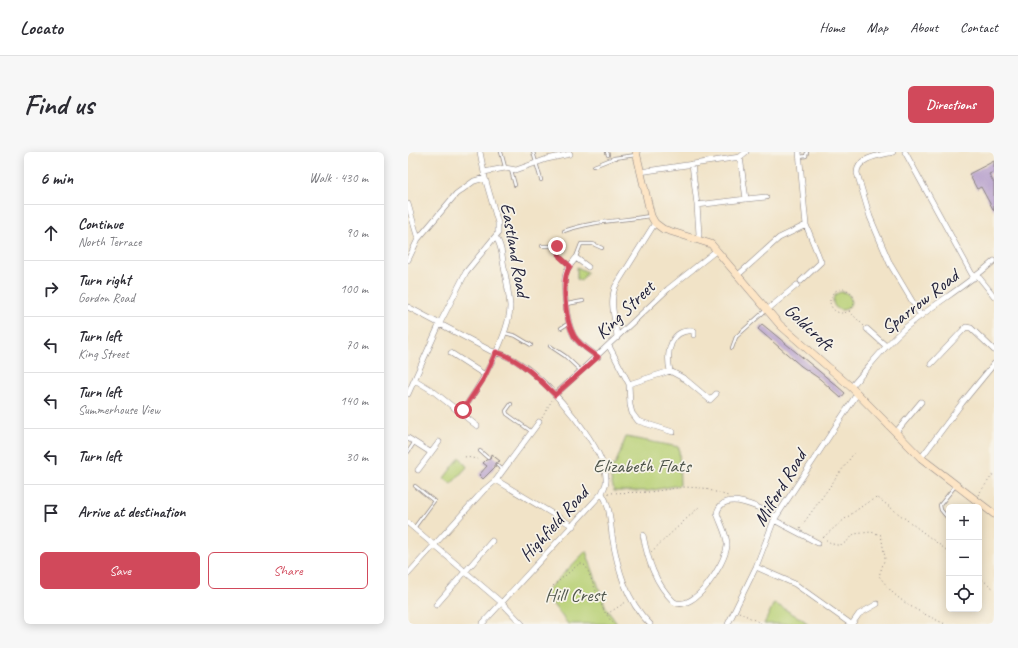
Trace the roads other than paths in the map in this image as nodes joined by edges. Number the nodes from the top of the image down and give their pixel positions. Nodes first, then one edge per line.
1 (480, 152) edge
2 (501, 152) edge
3 (533, 152) edge
4 (746, 152) edge
5 (807, 152) edge
6 (894, 152) edge
7 (905, 152) edge
8 (636, 153) edge
9 (555, 154) edge
10 (562, 154) edge
11 (570, 154) dead end
12 (800, 154) edge
13 (740, 157) junction
14 (536, 162) junction
15 (692, 164) junction
16 (594, 166) dead end
17 (505, 168) junction
18 (511, 169) junction
19 (640, 172) junction
20 (484, 175) junction
21 (542, 180) dead end
22 (514, 185) dead end
23 (766, 197) dead end
24 (746, 199) junction
25 (408, 204) edge
26 (697, 205) junction
27 (651, 216) junction
28 (655, 224) junction
29 (806, 225) junction
30 (564, 231) dead end
31 (496, 238) junction
32 (418, 239) junction
33 (698, 239) junction
34 (542, 246) dead end
35 (602, 248) dead end
36 (717, 250) junction
37 (576, 258) junction
38 (408, 260) edge
39 (994, 262) edge
40 (570, 266) junction
41 (588, 266) dead end
42 (738, 275) junction
43 (976, 277) junction
44 (994, 296) edge
45 (583, 301) dead end
46 (567, 304) junction
47 (408, 307) edge
48 (767, 310) junction
49 (921, 316) junction
50 (440, 323) junction
51 (570, 323) junction
52 (561, 328) dead end
53 (867, 329) road end
54 (503, 333) junction
55 (695, 333) dead end
56 (617, 338) junction
57 (531, 345) dead end
58 (550, 346) dead end
59 (609, 346) junction
60 (886, 346) junction
61 (732, 348) dead end
62 (994, 350) edge
63 (496, 352) junction
64 (451, 354) dead end
65 (598, 357) junction
66 (931, 364) dead end
67 (994, 364) edge
68 (670, 371) junction
69 (582, 372) junction
70 (485, 375) junction
71 (415, 380) junction
72 (629, 384) junction
73 (852, 387) junction
74 (408, 394) edge
75 (716, 394) dead end
76 (857, 394) junction
77 (555, 395) junction
78 (921, 402) dead end
79 (511, 404) dead end
80 (460, 413) junction
81 (539, 422) road end
82 (477, 426) dead end
83 (532, 432) junction
84 (673, 432) dead end
85 (896, 432) junction
86 (408, 438) edge
87 (414, 442) junction
88 (439, 442) dead end
89 (480, 451) dead end
90 (408, 452) edge
91 (430, 452) junction
92 (488, 458) dead end
93 (921, 458) junction
94 (496, 465) dead end
95 (418, 470) dead end
96 (503, 470) junction
97 (496, 480) junction
98 (957, 485) junction
99 (415, 486) dead end
100 (602, 493) junction
101 (994, 514) edge
102 (946, 516) dead end
103 (775, 518) junction
104 (408, 523) edge
105 (573, 526) junction
106 (414, 528) junction
107 (644, 535) dead end
108 (492, 541) dead end
109 (818, 543) road end
110 (433, 544) junction
111 (756, 567) junction
112 (466, 573) junction
113 (408, 574) edge
114 (502, 603) junction
115 (877, 604) dead end
116 (436, 605) dead end
117 (482, 624) edge
118 (522, 624) edge
119 (650, 624) edge
120 (728, 624) edge
121 (851, 624) edge

1 - 20 street, Eastland Road
2 - 17 lane
3 - 14 lane
4 - 13 street
5 - 12 lane
6 - 49 street
7 - 43 street
8 - 16 lane
8 - 19 street
9 - 10 street
9 - 14 street
10 - 11 street
12 - 29 street
13 - 15 street
13 - 24 street
14 - 18 street
14 - 21 lane
15 - 19 street
15 - 26 street
17 - 18 street
17 - 20 street
18 - 22 lane
19 - 27 street
20 - 31 street, Eastland Road
20 - 32 street
23 - 24 street
24 - 26 street
25 - 32 street
26 - 33 street
27 - 28 street
27 - 30 lane
28 - 33 street, Goldcroft
28 - 56 street
29 - 42 street
29 - 48 street
31 - 50 street
31 - 54 street, Eastland Road
32 - 38 street
33 - 36 street, Goldcroft
34 - 40 lane
35 - 37 lane
36 - 42 street, Goldcroft
36 - 56 street, King Street
37 - 40 street
37 - 41 street
39 - 43 street, Sparrow Road
40 - 46 street
42 - 48 street, Goldcroft
43 - 44 street
43 - 49 street, Sparrow Road
45 - 46 lane
46 - 51 street
47 - 50 street, Highfield Road
48 - 61 lane
48 - 73 street, Goldcroft
49 - 60 street, Sparrow Road
50 - 63 street, Highfield Road
50 - 71 street
51 - 52 lane
51 - 65 street
53 - 60 street
54 - 57 lane
54 - 63 street, Eastland Road
55 - 68 street
56 - 59 street, King Street
58 - 69 lane
59 - 65 street, King Street
59 - 72 street
60 - 73 street, Sparrow Road
62 - 66 street
63 - 70 street, Eastland Road
63 - 77 street, Highfield Road
64 - 70 street
65 - 69 street, King Street
67 - 93 street
68 - 72 street
68 - 75 street
69 - 77 street, King Street
70 - 80 street, Eastland Road
71 - 74 street
71 - 80 street
72 - 84 street
73 - 76 street, Goldcroft
76 - 85 street, Goldcroft
76 - 103 street, Milford Road
77 - 100 street, Highfield Road
78 - 85 street
79 - 83 lane
80 - 82 street
81 - 83 street
83 - 96 street
85 - 93 street, Goldcroft
86 - 87 street
87 - 90 lane
87 - 91 street
88 - 91 street
89 - 92 lane
91 - 95 street
93 - 98 street, Goldcroft
94 - 96 lane
96 - 97 street
97 - 105 street
97 - 110 street
98 - 101 street, Goldcroft
98 - 102 lane
99 - 106 lane
100 - 105 street, Highfield Road
100 - 119 street
103 - 107 street
103 - 109 street
103 - 111 street, Milford Road
104 - 106 street
105 - 114 street, Highfield Road
106 - 110 street
108 - 112 street
110 - 112 street
110 - 113 street
111 - 120 street, Milford Road
111 - 121 street
112 - 114 street
112 - 116 street
114 - 117 street, Highfield Road
114 - 118 street
115 - 121 street

